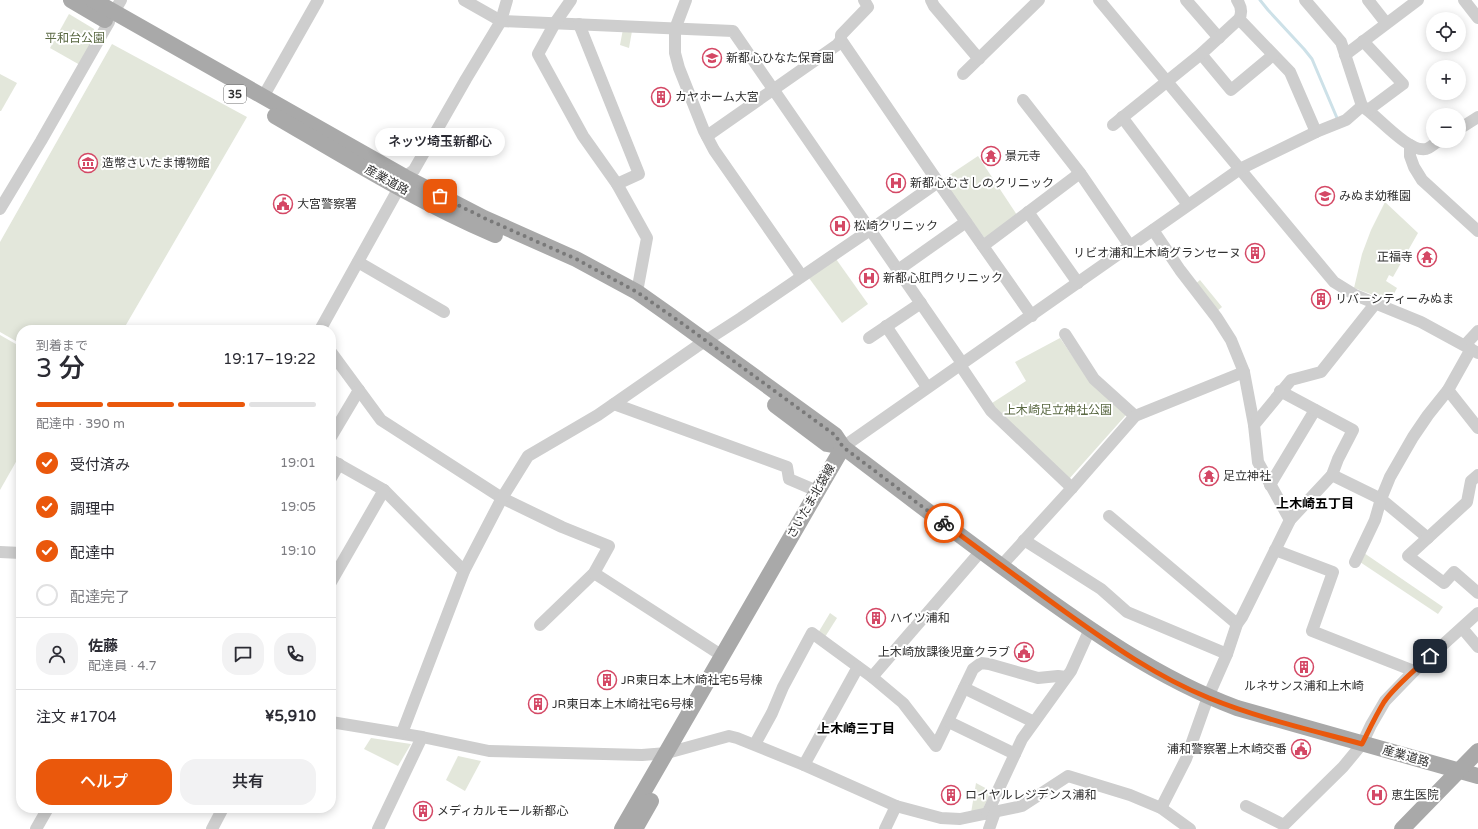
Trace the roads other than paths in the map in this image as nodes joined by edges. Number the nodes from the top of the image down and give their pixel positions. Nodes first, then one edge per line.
1 (71, 0) edge
2 (93, 0) edge
3 (318, 0) edge
4 (464, 0) edge
5 (507, 0) edge
6 (571, 0) edge
7 (686, 0) edge
8 (864, 0) edge
9 (1039, 0) edge
10 (1099, 0) edge
11 (1186, 0) edge
12 (1237, 0) edge
13 (1305, 0) edge
14 (1368, 0) edge
15 (1418, 0) edge
16 (1464, 0) edge
17 (935, 2) edge
18 (114, 11) edge
19 (1478, 18) edge
20 (1239, 19) junction
21 (501, 21) junction
22 (555, 23) junction
23 (1386, 23) junction
24 (579, 24) junction
25 (674, 29) junction
26 (1218, 38) junction
27 (841, 40) junction
28 (1363, 41) junction
29 (1201, 54) junction
30 (1272, 55) junction
31 (1345, 55) junction
32 (979, 59) junction
33 (963, 74) dead end
34 (1167, 81) junction
35 (774, 89) junction
36 (264, 97) junction
37 (1023, 100) dead end
38 (1365, 108) junction
39 (1478, 117) edge
40 (1466, 125) edge
41 (1316, 132) junction
42 (707, 136) junction
43 (1410, 145) junction
44 (1427, 148) edge
45 (1240, 170) junction
46 (1080, 172) junction
47 (938, 182) junction
48 (402, 183) junction
49 (617, 184) junction
50 (1188, 205) junction
51 (0, 208) edge
52 (1028, 212) junction
53 (966, 222) junction
54 (870, 230) junction
55 (1153, 230) junction
56 (1478, 231) edge
57 (983, 246) junction
58 (1130, 246) junction
59 (358, 262) junction
60 (898, 270) junction
61 (801, 276) junction
62 (1078, 283) junction
63 (637, 292) junction
64 (920, 303) junction
65 (1376, 304) junction
66 (444, 312) dead end
67 (1032, 316) junction
68 (323, 325) edge
69 (886, 326) junction
70 (1478, 331) edge
71 (1065, 334) dead end
72 (869, 338) dead end
73 (701, 344) junction
74 (1472, 349) edge
75 (336, 359) edge
76 (961, 364) junction
77 (1244, 372) junction
78 (927, 387) junction
79 (359, 390) junction
80 (1448, 390) junction
81 (1280, 391) junction
82 (614, 404) junction
83 (1315, 410) junction
84 (1135, 416) junction
85 (1254, 424) junction
86 (1478, 428) edge
87 (336, 429) edge
88 (843, 447) junction
89 (336, 463) edge
90 (1332, 475) junction
91 (1478, 475) edge
92 (1270, 485) junction
93 (1072, 488) junction
94 (384, 490) junction
95 (817, 491) junction
96 (502, 498) junction
97 (1381, 499) junction
98 (1109, 516) dead end
99 (1290, 520) junction
100 (1428, 538) junction
101 (1024, 540) junction
102 (1275, 550) junction
103 (981, 551) junction
104 (0, 552) edge
105 (16, 553) edge
106 (1355, 562) dead end
107 (1001, 566) junction
108 (464, 571) junction
109 (336, 572) edge
110 (594, 573) junction
111 (1478, 593) edge
112 (1478, 613) edge
113 (540, 624) dead end
114 (1237, 624) junction
115 (1462, 628) junction
116 (1090, 630) junction
117 (1478, 647) edge
118 (1227, 654) junction
119 (721, 655) junction
120 (858, 667) junction
121 (1414, 671) junction
122 (872, 677) junction
123 (1066, 677) junction
124 (964, 688) junction
125 (1208, 698) junction
126 (949, 722) junction
127 (1034, 722) junction
128 (336, 723) edge
129 (402, 733) junction
130 (422, 737) junction
131 (754, 744) junction
132 (1362, 744) junction
133 (673, 751) junction
134 (1478, 751) edge
135 (1015, 754) junction
136 (804, 765) junction
137 (1459, 771) junction
138 (1478, 776) edge
139 (896, 806) junction
140 (1246, 806) dead end
141 (1161, 808) junction
142 (45, 813) edge
143 (220, 813) edge
144 (991, 813) junction
145 (1283, 827) edge
146 (36, 829) edge
147 (212, 829) edge
148 (378, 829) edge
149 (622, 829) edge
150 (635, 829) edge
151 (885, 829) edge
152 (989, 829) edge
153 (1190, 829) edge
154 (1402, 829) edge

1 - 18 main road, 産業道路 / 35
2 - 18 main road, 産業道路 / 35
3 - 36 street
4 - 21 street
5 - 21 street
6 - 22 street
7 - 25 street
8 - 27 street
9 - 32 street
10 - 34 street
11 - 26 street
12 - 20 street
13 - 31 street
14 - 23 street
15 - 23 street
16 - 19 street
17 - 32 street
18 - 36 main road, 産業道路 / 35
18 - 48 main road, 産業道路 / 35
18 - 51 street
20 - 26 street
20 - 30 street
21 - 22 street
21 - 48 street
22 - 24 street
22 - 49 street
23 - 28 street
24 - 25 street
24 - 49 street
25 - 35 street
25 - 42 street
26 - 29 street
27 - 35 street
27 - 47 street
28 - 31 street
28 - 38 street
29 - 30 street
29 - 34 street
30 - 41 street
31 - 38 street
32 - 33 street
34 - 45 street
34 - 50 street
35 - 42 street
35 - 54 street
36 - 48 main road, 産業道路 / 35
37 - 46 street
38 - 41 street
38 - 43 street
39 - 40 street
41 - 45 street
42 - 61 street
43 - 44 street
43 - 56 street
45 - 50 street
45 - 65 street
46 - 52 street
46 - 58 street
47 - 53 street
47 - 54 street
48 - 59 street
48 - 63 main road, 産業道路 / 35
48 - 73 main road, 産業道路 / 35
49 - 63 street
50 - 55 street
52 - 57 street
52 - 62 street
53 - 57 street
53 - 60 street
54 - 60 street
54 - 61 street
55 - 58 street
55 - 77 street
57 - 67 street
58 - 62 street
59 - 66 street
59 - 68 street
60 - 64 street
61 - 73 street
62 - 67 street
63 - 73 main road, 産業道路 / 35
64 - 69 street
64 - 76 street
65 - 74 street
65 - 81 street
67 - 76 street
69 - 72 street
69 - 78 street
70 - 74 street
71 - 84 street
73 - 82 street
73 - 88 main road, 産業道路 / 35
74 - 80 street
75 - 79 street
76 - 78 street
76 - 93 street
77 - 84 street
77 - 85 street
78 - 88 street
79 - 87 street
79 - 96 street
80 - 86 street
80 - 97 street
81 - 83 street
81 - 85 street
82 - 95 street
82 - 96 street
83 - 90 street
83 - 92 street
84 - 93 street
85 - 92 street
88 - 95 main road, さいたま北袋線
88 - 103 main road, 産業道路 / 35
88 - 133 main road, さいたま北袋線
89 - 94 street
90 - 97 street
90 - 99 street
91 - 100 street
92 - 99 street
93 - 101 street
94 - 108 street
94 - 109 street
95 - 119 main road, さいたま北袋線
96 - 108 street
96 - 110 street
97 - 100 street
97 - 106 street
98 - 114 street
99 - 102 street
100 - 111 street
101 - 107 street
101 - 118 street
102 - 114 street
102 - 121 street
103 - 107 main road, 産業道路 / 35
103 - 122 street
104 - 105 street
107 - 116 main road, 産業道路 / 35
108 - 129 street
110 - 113 street
110 - 119 street
112 - 115 street
114 - 118 street
115 - 117 street
115 - 121 street
116 - 123 street
116 - 125 main road, 産業道路 / 35
118 - 125 street
119 - 133 main road, さいたま北袋線
120 - 122 street
120 - 131 street
120 - 136 street
121 - 132 street
122 - 126 street
123 - 124 street
123 - 127 street
124 - 126 street
124 - 127 street
125 - 132 main road, 産業道路 / 35
125 - 141 street
126 - 135 street
127 - 135 street
128 - 129 street
129 - 130 street
130 - 133 street
130 - 148 street
131 - 133 street
131 - 136 street
132 - 137 main road, 産業道路 / 35
132 - 145 street
133 - 149 main road, さいたま北袋線
133 - 150 main road, さいたま北袋線
134 - 137 main road
135 - 144 street
136 - 139 street
137 - 138 main road, 産業道路 / 35
137 - 154 main road
139 - 144 street
139 - 151 street
140 - 145 street
141 - 144 street
141 - 153 street
142 - 146 street
143 - 147 street
144 - 152 street

